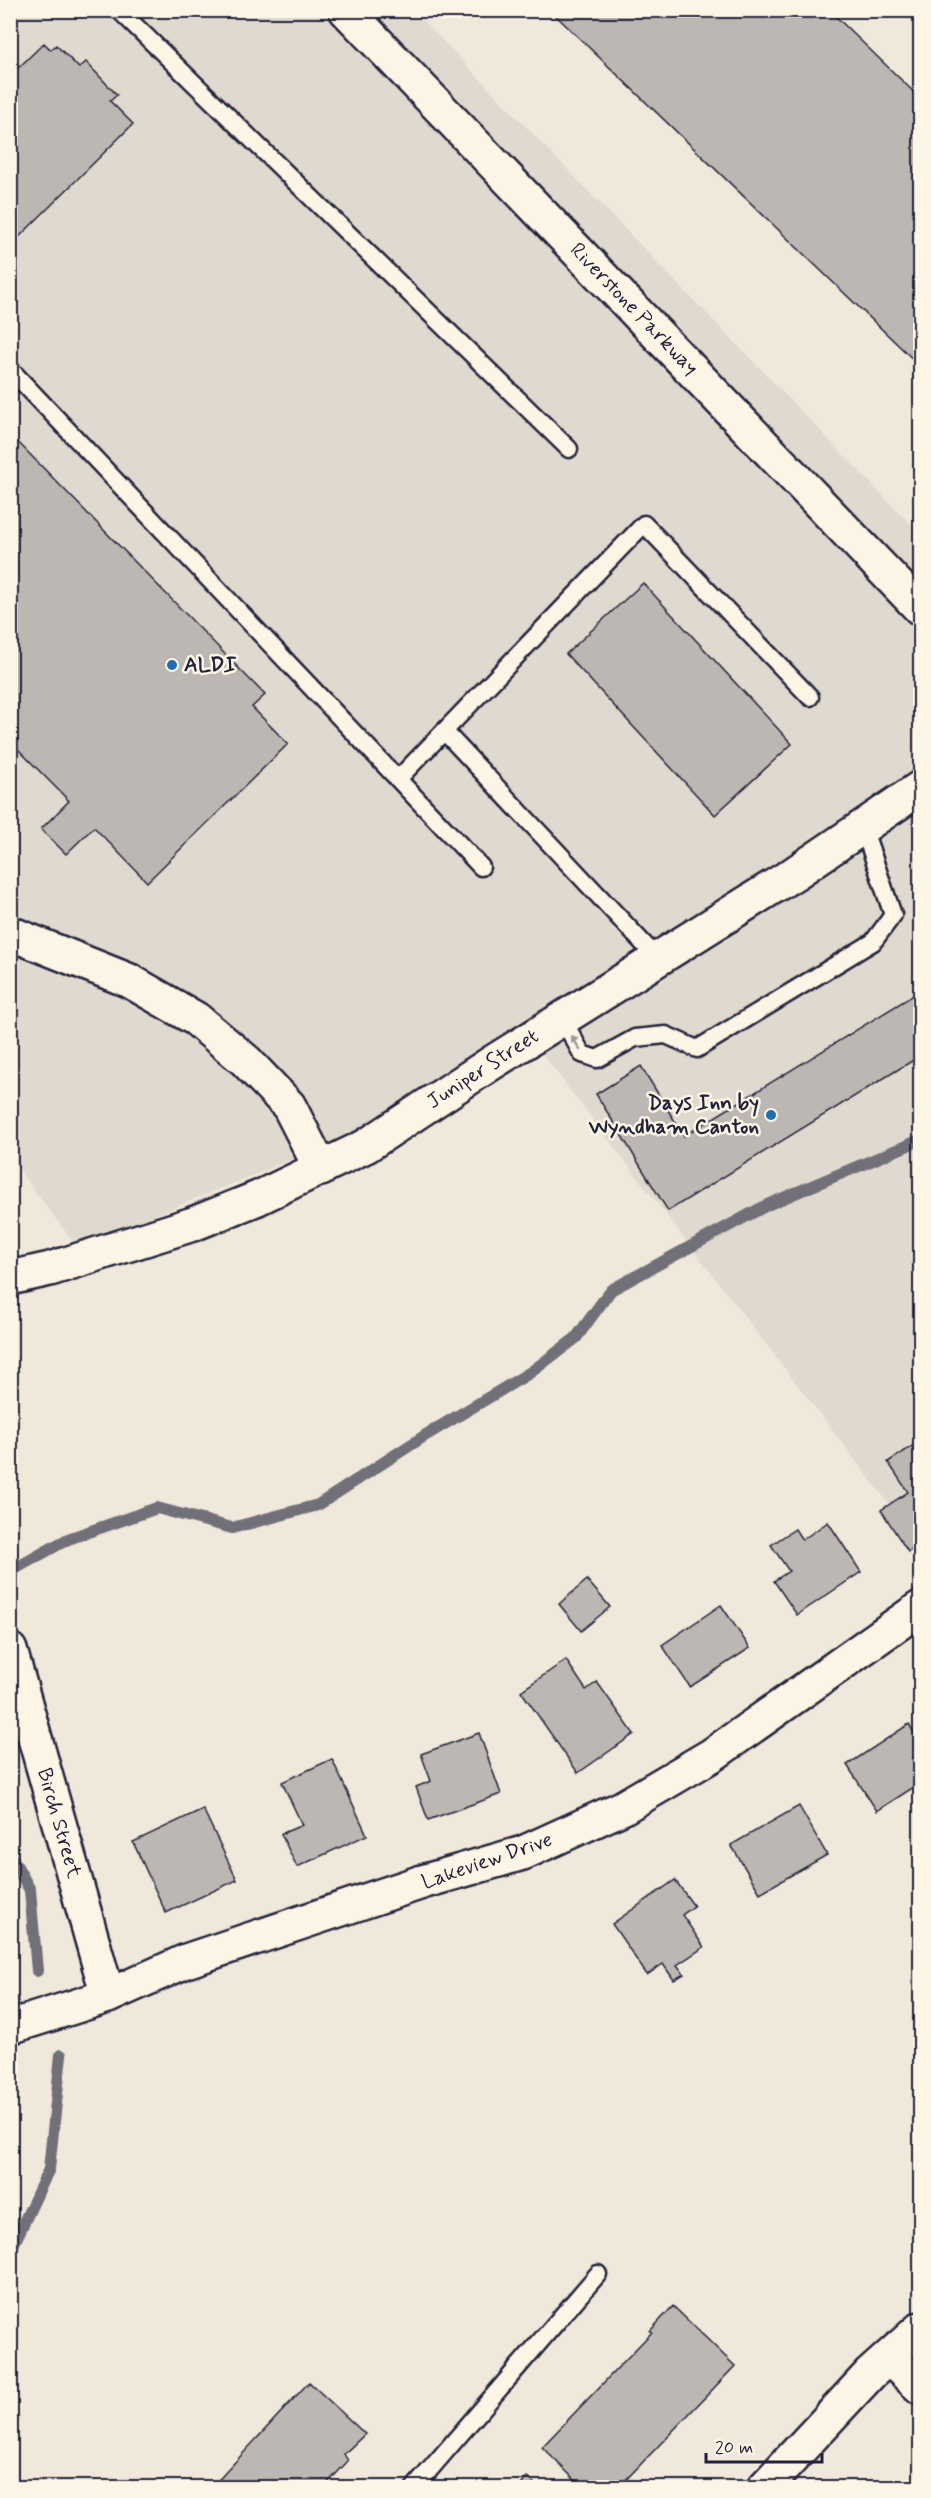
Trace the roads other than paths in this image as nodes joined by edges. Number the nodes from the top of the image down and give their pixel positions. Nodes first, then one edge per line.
1 (119, 10) edge
2 (345, 10) edge
3 (10, 369) edge
4 (569, 449) dead end
5 (921, 608) edge
6 (810, 697) dead end
7 (444, 731) junction
8 (398, 779) junction
9 (921, 788) edge
10 (863, 827) junction
11 (481, 867) dead end
12 (10, 933) edge
13 (657, 958) junction
14 (562, 1018) junction
15 (321, 1169) junction
16 (10, 1278) edge
17 (921, 1608) edge
18 (10, 1650) edge
19 (108, 1996) junction
20 (10, 2027) edge
21 (598, 2274) dead end
22 (921, 2330) edge
23 (889, 2358) junction
24 (921, 2387) edge
25 (414, 2487) edge
26 (764, 2487) edge

1 - 4 lane
2 - 5 street, Riverstone Parkway
3 - 8 lane
6 - 7 lane
7 - 8 lane
7 - 13 lane
8 - 11 lane
9 - 10 street, Juniper Street
10 - 13 street, Juniper Street
10 -> 14 lane
12 - 15 street
13 - 14 street, Juniper Street
14 - 15 street, Juniper Street
15 - 16 street, Juniper Street
17 - 19 street, Lakeview Drive
18 - 19 street, Birch Street
19 - 20 street, Lakeview Drive
21 - 25 lane
22 - 23 street
23 - 24 street
23 - 26 street

